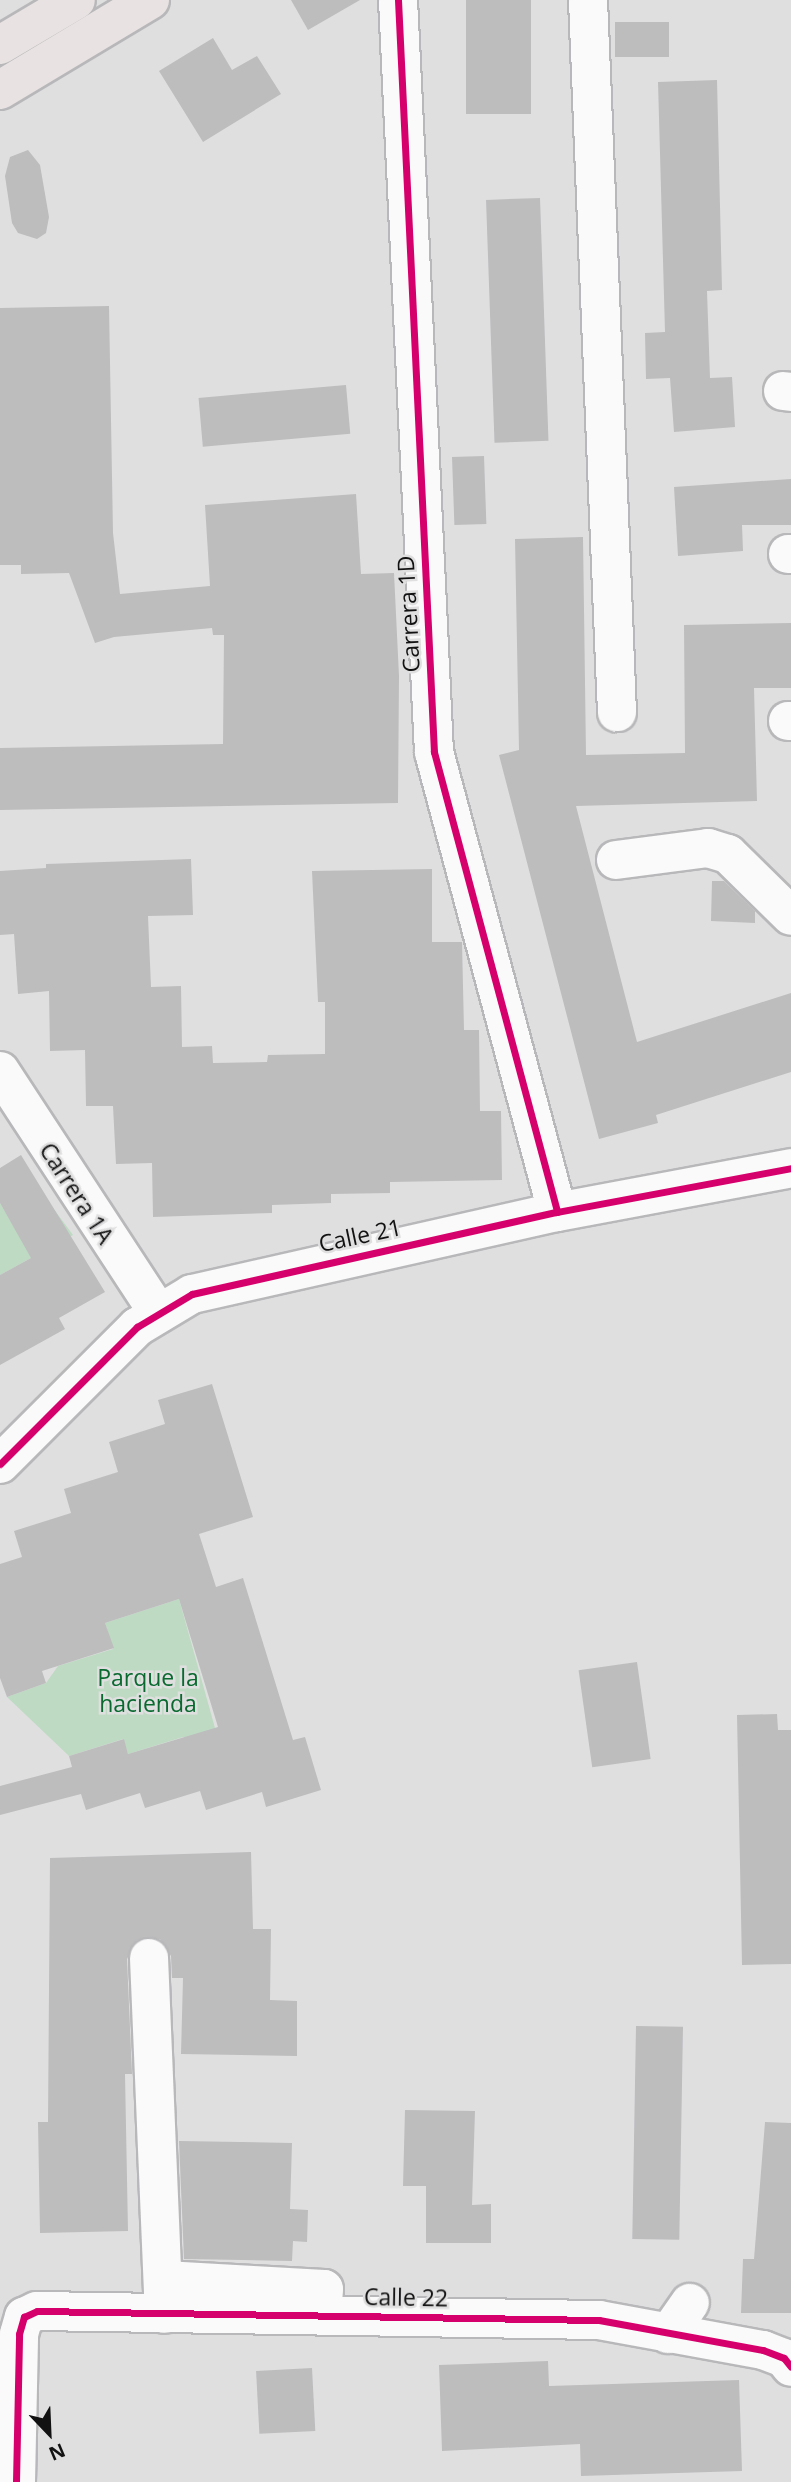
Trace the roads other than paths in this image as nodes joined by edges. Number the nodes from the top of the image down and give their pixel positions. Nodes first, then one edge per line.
1 (76, 0) edge
2 (150, 0) edge
3 (398, 0) edge
4 (589, 0) edge
5 (0, 46) edge
6 (0, 90) edge
7 (617, 712) dead end
8 (616, 860) dead end
9 (791, 916) edge
10 (0, 1071) edge
11 (791, 1168) edge
12 (557, 1212) junction
13 (158, 1312) junction
14 (0, 1464) edge
15 (149, 1958) dead end
16 (164, 2297) junction
17 (690, 2303) dead end
18 (668, 2334) junction
19 (788, 2363) edge
20 (16, 2482) edge

1 - 5 main road
2 - 6 main road
3 - 12 street, Carrera 1D
4 - 7 street
8 - 9 street
10 - 13 street, Carrera 1A
11 - 12 street, Calle 21
12 - 13 street, Calle 21
13 - 14 street, Calle 21
15 - 16 street
16 - 18 street, Calle 22
16 - 20 street
17 - 18 street
18 - 19 street, Calle 22

